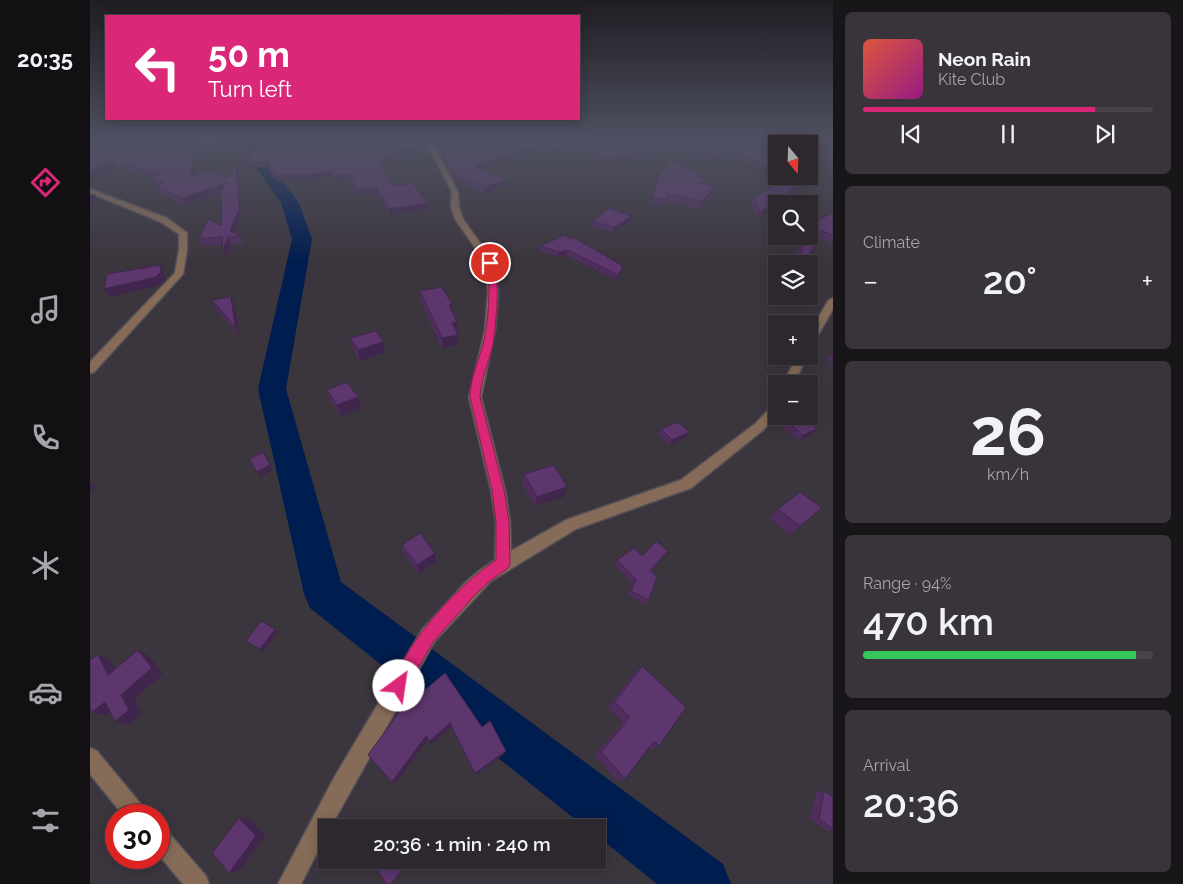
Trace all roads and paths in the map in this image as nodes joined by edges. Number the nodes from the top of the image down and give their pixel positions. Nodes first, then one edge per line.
1 (450, 181) edge
2 (90, 191) edge
3 (833, 302) edge
4 (818, 327) edge
5 (90, 369) edge
6 (768, 417) edge
7 (503, 564) junction
8 (90, 758) edge
9 (128, 804) edge
10 (170, 852) edge
11 (198, 884) edge
12 (289, 884) edge

1 - 7 street
2 - 5 street
3 - 4 street
6 - 7 street
7 - 12 street
8 - 9 street
10 - 11 street

